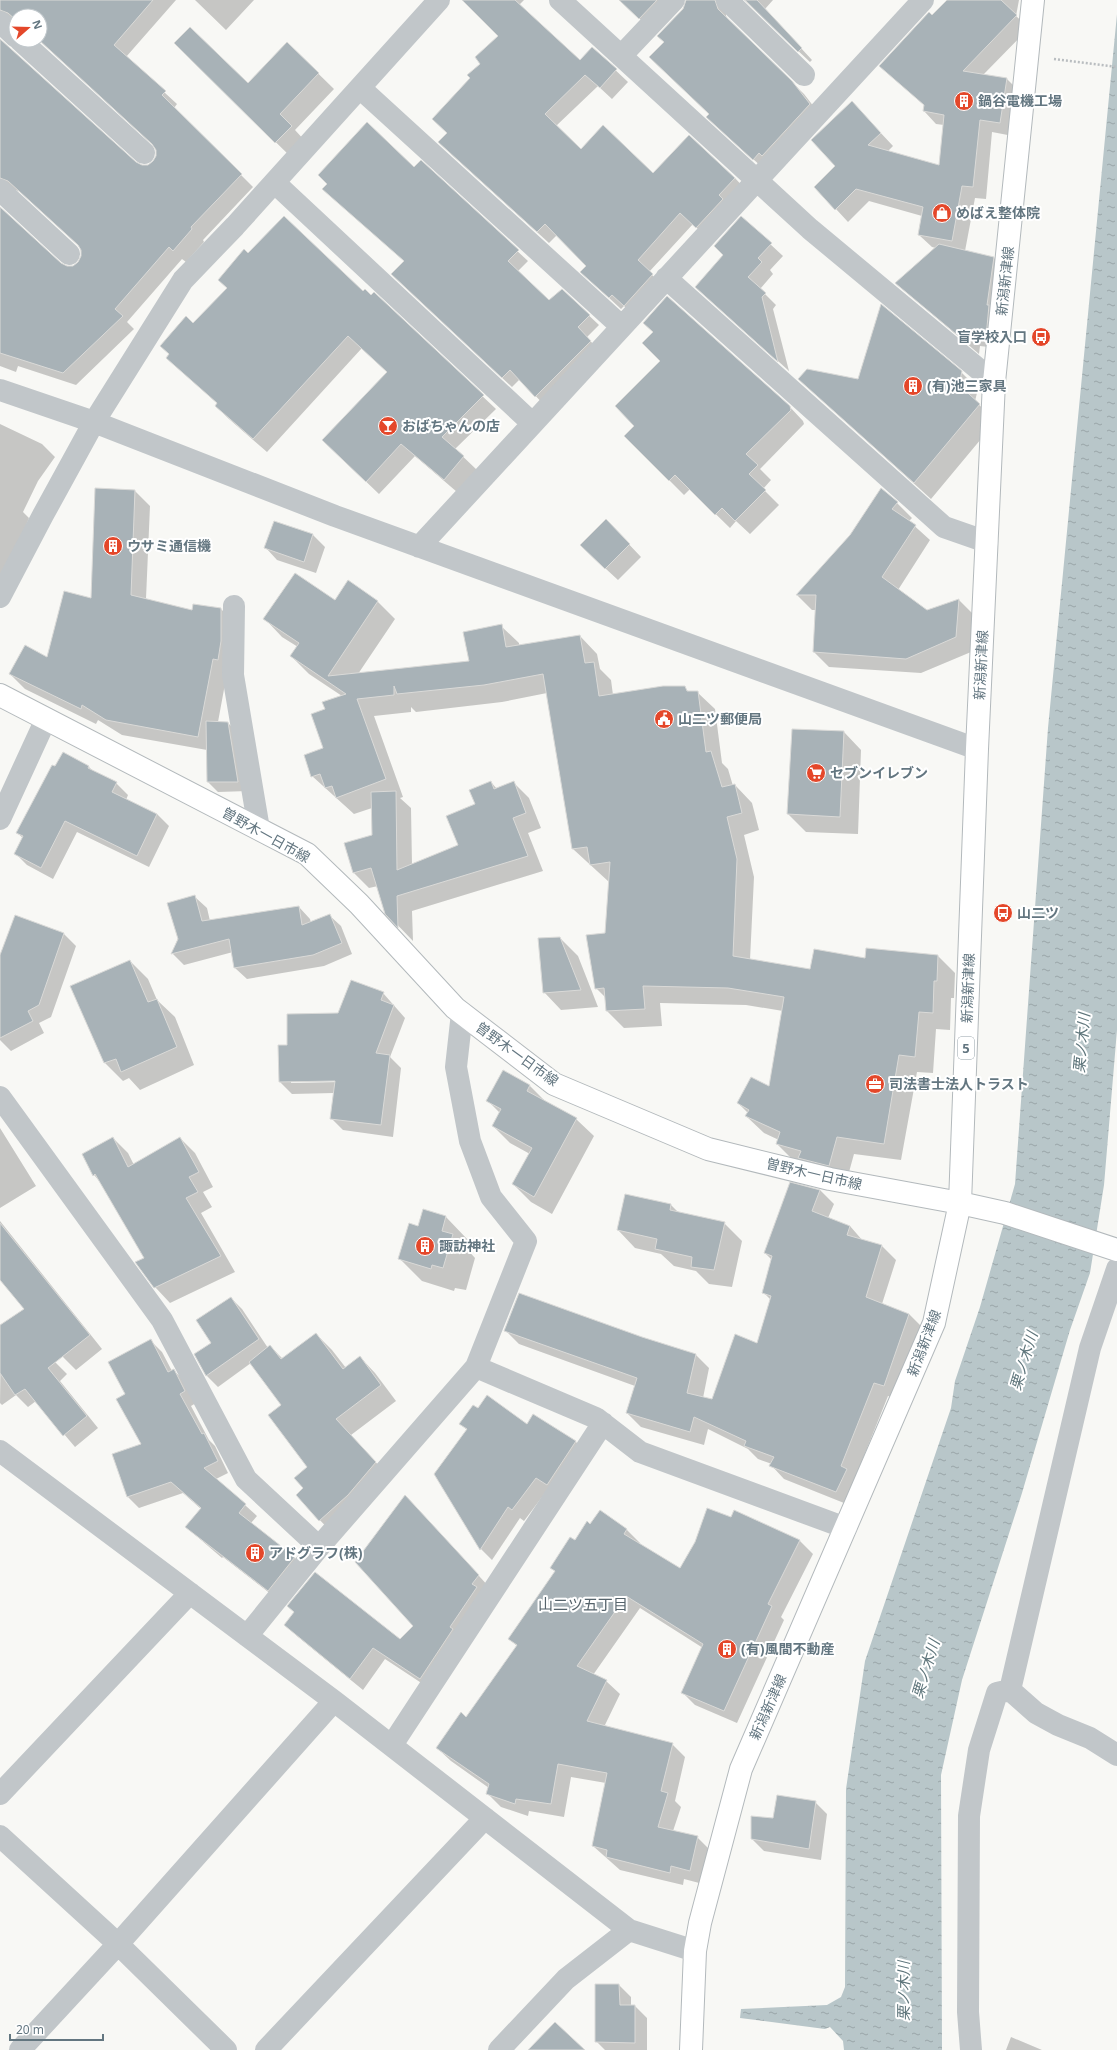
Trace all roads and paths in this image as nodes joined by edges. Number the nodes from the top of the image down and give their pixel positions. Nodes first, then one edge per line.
1 (439, 0) edge
2 (560, 0) edge
3 (674, 0) edge
4 (727, 0) edge
5 (923, 0) edge
6 (1033, 0) edge
7 (0, 22) edge
8 (8, 30) edge
9 (29, 48) edge
10 (621, 56) junction
11 (1027, 56) junction
12 (1117, 67) edge
13 (804, 75) dead end
14 (360, 88) junction
15 (144, 154) dead end
16 (756, 179) junction
17 (275, 182) junction
18 (0, 190) edge
19 (69, 254) dead end
20 (666, 278) junction
21 (621, 326) junction
22 (994, 382) junction
23 (0, 390) edge
24 (94, 422) junction
25 (532, 423) junction
26 (987, 542) junction
27 (419, 547) junction
28 (0, 597) edge
29 (234, 606) dead end
30 (0, 695) edge
31 (46, 719) junction
32 (977, 748) junction
33 (0, 819) edge
34 (259, 830) junction
35 (462, 1013) junction
36 (0, 1097) edge
37 (960, 1203) junction
38 (1110, 1248) edge
39 (1117, 1269) edge
40 (476, 1367) junction
41 (603, 1423) junction
42 (0, 1451) edge
43 (846, 1528) junction
44 (319, 1547) junction
45 (190, 1593) junction
46 (247, 1636) junction
47 (1010, 1690) junction
48 (334, 1701) junction
49 (392, 1745) junction
50 (1117, 1755) edge
51 (0, 1794) edge
52 (485, 1818) junction
53 (0, 1836) edge
54 (629, 1930) junction
55 (118, 1944) junction
56 (695, 1951) junction
57 (20, 2050) edge
58 (226, 2050) edge
59 (266, 2050) edge
60 (499, 2050) edge
61 (691, 2050) edge
62 (971, 2050) edge

1 - 14 street
2 - 10 street
3 - 10 street
4 - 13 street
5 - 16 street
6 - 11 main road, 新潟新津線 / 5
7 - 8 street
9 - 15 street
10 - 16 street
11 - 12 path
11 - 22 main road, 新潟新津線 / 5
14 - 17 street
14 - 21 street
16 - 20 street
16 - 22 street
17 - 24 street
17 - 25 street
18 - 19 street
20 - 21 street
20 - 26 street
21 - 25 street
22 - 26 main road, 新潟新津線 / 5
23 - 24 street
24 - 27 street
24 - 28 street
25 - 27 street
26 - 32 main road, 新潟新津線 / 5
27 - 32 street
29 - 34 street
30 - 31 main road, 曽野木一日市線
31 - 33 street
31 - 34 main road, 曽野木一日市線
32 - 37 main road, 新潟新津線 / 5
34 - 35 main road, 曽野木一日市線
35 - 37 main road, 曽野木一日市線
35 - 40 street
36 - 44 street
37 - 38 main road, 曽野木一日市線
37 - 43 main road, 新潟新津線 / 5
39 - 47 street
40 - 41 street
40 - 44 street
41 - 43 street
41 - 49 street
42 - 45 street
43 - 56 main road, 新潟新津線 / 5
44 - 46 street
45 - 46 street
45 - 51 street
46 - 48 street
47 - 50 street
47 - 62 street
48 - 49 street
48 - 55 street
49 - 52 street
52 - 54 street
52 - 59 street
53 - 55 street
54 - 56 street
54 - 60 street
55 - 57 street
55 - 58 street
56 - 61 main road, 新潟新津線 / 5

